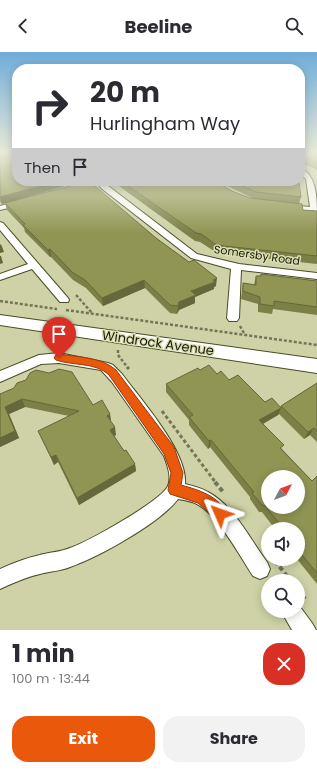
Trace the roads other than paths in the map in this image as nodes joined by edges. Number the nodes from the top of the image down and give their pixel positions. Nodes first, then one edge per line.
1 (309, 180) edge
2 (104, 186) edge
3 (30, 199) edge
4 (277, 206) edge
5 (0, 208) edge
6 (316, 210) edge
7 (0, 226) edge
8 (34, 265) junction
9 (236, 267) junction
10 (317, 276) edge
11 (0, 277) edge
12 (64, 300) dead end
13 (0, 311) edge
14 (233, 318) dead end
15 (0, 320) edge
16 (317, 357) edge
17 (317, 366) edge
18 (0, 377) edge
19 (174, 490) junction
20 (261, 558) edge
21 (0, 579) edge
22 (296, 618) edge
23 (305, 630) edge

1 - 6 street
2 - 9 street, Somersby Road
3 - 5 street
4 - 6 street
7 - 8 street
8 - 11 street
8 - 12 street
9 - 10 street, Somersby Road
9 - 14 street
13 - 16 street, Windrock Avenue
15 - 17 street, Windrock Avenue
18 - 19 street
19 - 20 street
19 - 21 street
22 - 23 street

